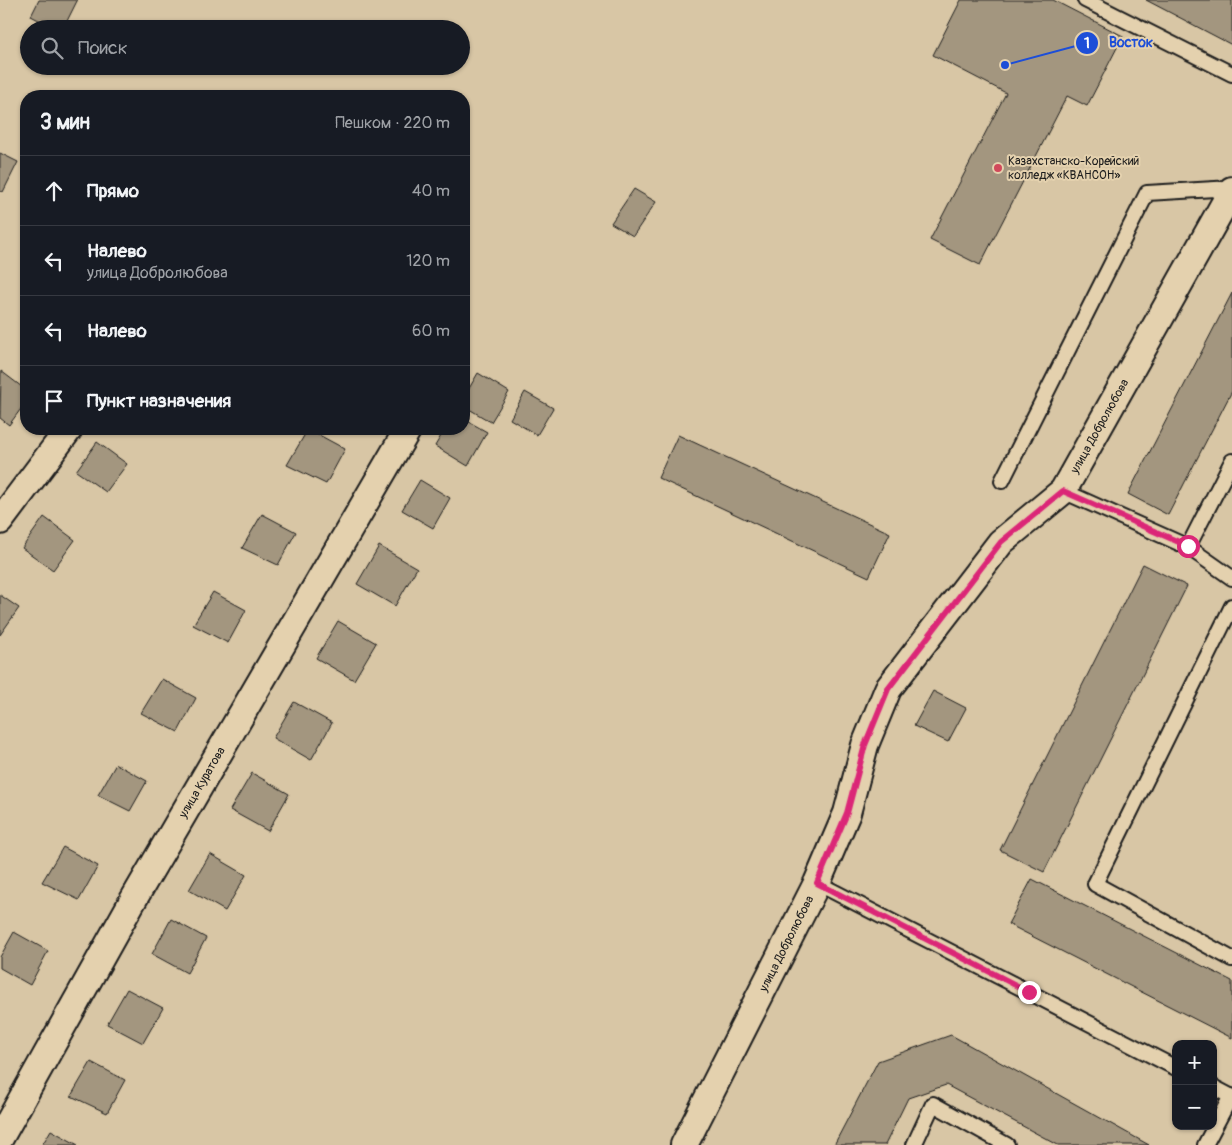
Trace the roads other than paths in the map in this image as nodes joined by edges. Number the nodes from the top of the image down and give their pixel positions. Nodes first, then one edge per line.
1 (1085, 0) edge
2 (1232, 74) edge
3 (1232, 189) edge
4 (64, 435) edge
5 (404, 435) edge
6 (1232, 461) edge
7 (1002, 481) dead end
8 (1063, 491) junction
9 (0, 521) edge
10 (1188, 546) junction
11 (1232, 578) edge
12 (1232, 606) edge
13 (817, 883) junction
14 (1232, 959) edge
15 (1172, 1066) edge
16 (1217, 1089) edge
17 (1232, 1096) edge
18 (0, 1138) edge
19 (684, 1145) edge
20 (914, 1145) edge
21 (1007, 1145) edge
22 (1205, 1145) edge

1 - 2 lane
3 - 7 lane
3 - 8 street, улица Добролюбова
4 - 9 street
5 - 18 street, улица Куратова
6 - 10 lane
8 - 10 lane
8 - 13 street, улица Добролюбова
10 - 11 lane
12 - 14 lane
13 - 15 lane
13 - 19 street, улица Добролюбова
16 - 17 lane
17 - 22 lane
20 - 21 lane

